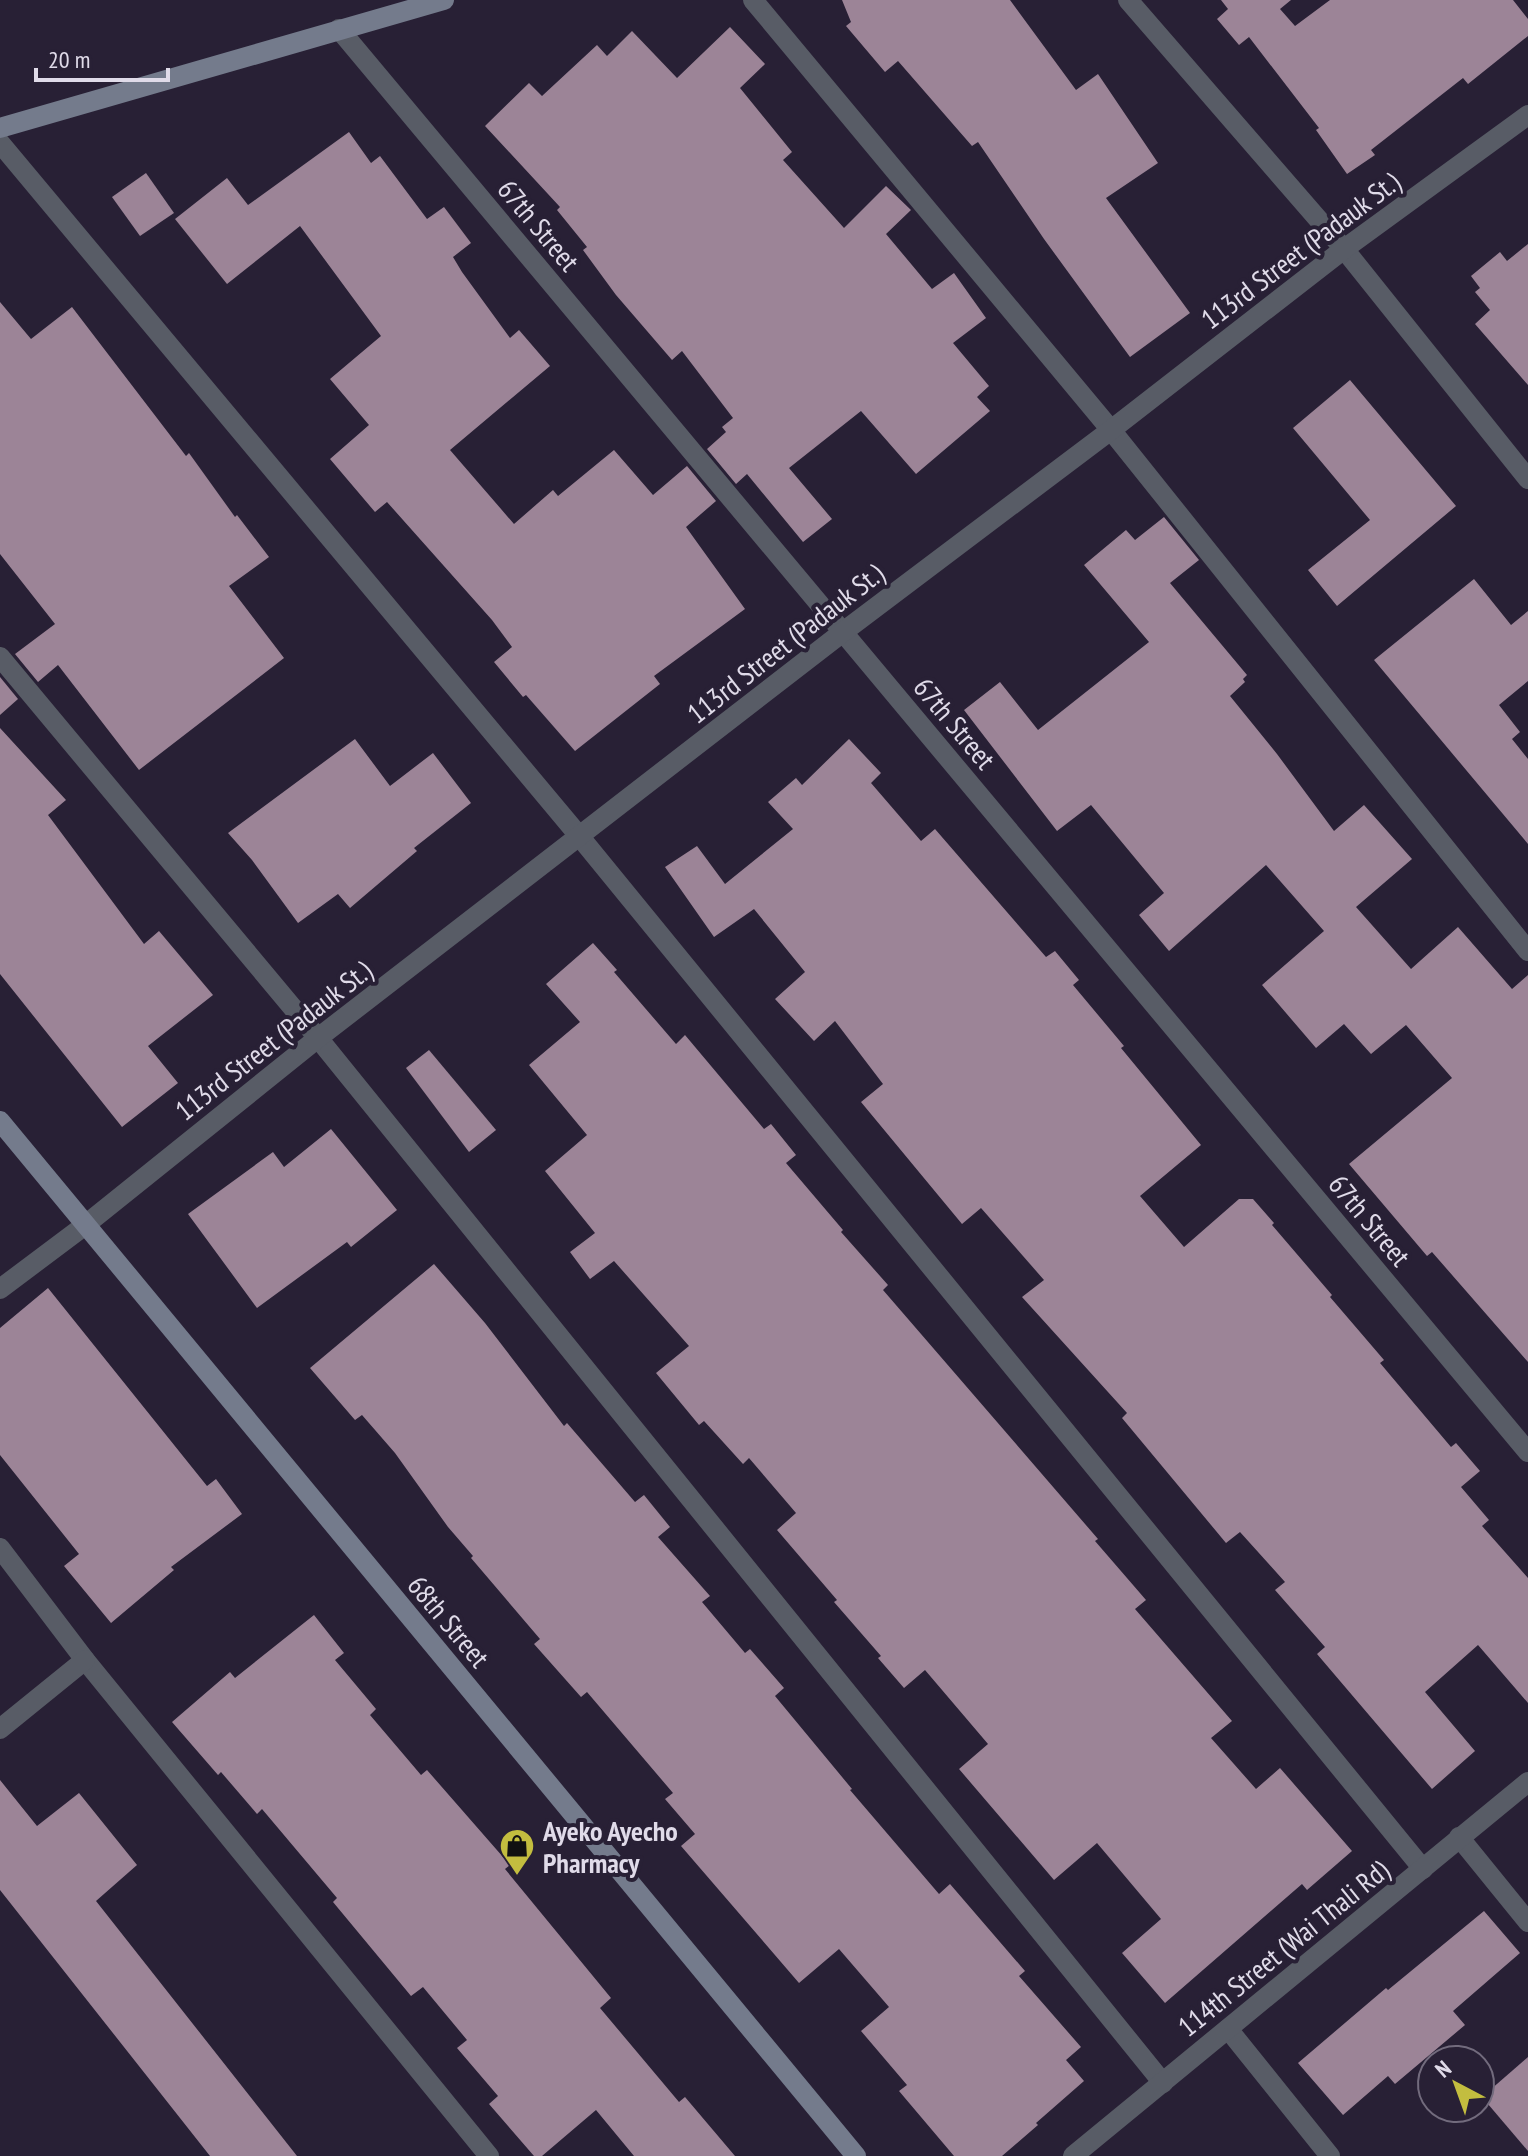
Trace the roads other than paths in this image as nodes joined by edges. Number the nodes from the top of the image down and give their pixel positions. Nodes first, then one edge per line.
1 (444, 0) edge
2 (753, 0) edge
3 (1128, 0) edge
4 (339, 29) junction
5 (1528, 115) edge
6 (0, 128) edge
7 (0, 143) edge
8 (1344, 249) junction
9 (1111, 430) junction
10 (1528, 479) edge
11 (843, 632) junction
12 (0, 657) edge
13 (580, 837) junction
14 (1528, 951) edge
15 (318, 1038) junction
16 (0, 1121) edge
17 (84, 1226) junction
18 (0, 1289) edge
19 (1528, 1452) edge
20 (0, 1548) edge
21 (85, 1660) junction
22 (0, 1729) edge
23 (1528, 1782) edge
24 (1459, 1837) junction
25 (1423, 1869) junction
26 (1528, 1922) edge
27 (1228, 2029) junction
28 (1163, 2083) junction
29 (489, 2156) edge
30 (856, 2156) edge
31 (1073, 2156) edge
32 (1330, 2156) edge

1 - 4 main road
2 - 9 street
3 - 8 street
4 - 6 main road
4 - 11 street, 67th Street
5 - 8 street, 113rd Street (Padauk St.)
7 - 13 street
8 - 9 street, 113rd Street (Padauk St.)
8 - 10 street
9 - 11 street, 113rd Street (Padauk St.)
9 - 14 street
11 - 13 street, 113rd Street (Padauk St.)
11 - 19 street, 67th Street
12 - 15 street
13 - 15 street, 113rd Street (Padauk St.)
13 - 25 street
15 - 17 street, 113rd Street (Padauk St.)
15 - 28 street
16 - 17 main road, 68th Street
17 - 18 street, 113rd Street (Padauk St.)
17 - 30 main road, 68th Street
20 - 21 street
21 - 22 street
21 - 29 street
23 - 24 street, 114th Street (Wai Thali Rd)
24 - 25 street, 114th Street (Wai Thali Rd)
24 - 26 street
25 - 27 street, 114th Street (Wai Thali Rd)
27 - 28 street, 114th Street (Wai Thali Rd)
27 - 32 street
28 - 31 street, 114th Street (Wai Thali Rd)

